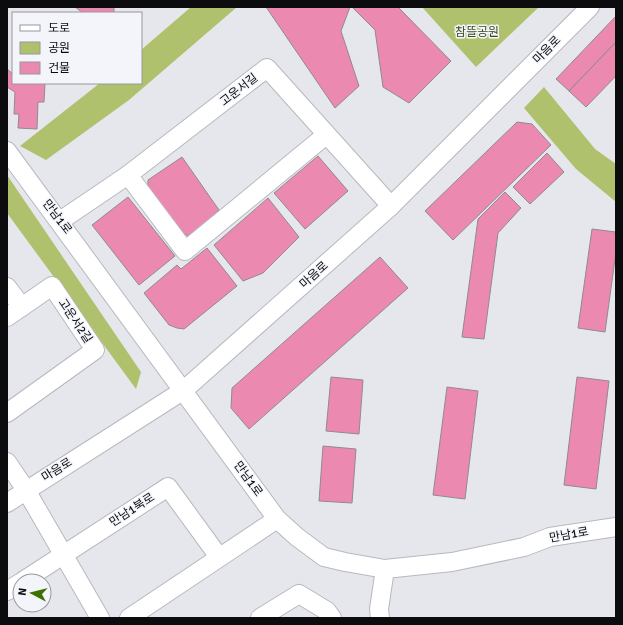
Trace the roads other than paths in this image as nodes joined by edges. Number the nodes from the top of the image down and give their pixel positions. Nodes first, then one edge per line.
1 (590, 7) edge
2 (326, 135) junction
3 (7, 151) edge
4 (128, 175) junction
5 (391, 206) junction
6 (60, 222) junction
7 (7, 287) edge
8 (22, 307) junction
9 (7, 317) edge
10 (184, 390) junction
11 (7, 413) edge
12 (7, 462) edge
13 (26, 490) junction
14 (7, 503) edge
15 (277, 519) junction
16 (616, 527) edge
17 (62, 556) junction
18 (219, 557) junction
19 (385, 569) junction
20 (35, 573) edge
21 (100, 618) edge
22 (129, 618) edge
23 (260, 618) edge
24 (332, 618) edge
25 (380, 618) edge

1 - 5 street, 마음로
2 - 4 street, 고운서길
2 - 4 street
2 - 5 street, 고운서길
3 - 6 street, 만남1로
4 - 6 street, 고운서길
5 - 10 street, 마음로
6 - 10 street, 만남1로
7 - 8 street
8 - 9 street, 고운서2길
8 - 11 street, 고운서2길
10 - 13 street, 마음로
10 - 15 street, 만남1로
12 - 13 street
13 - 14 street, 마음로
13 - 17 street
15 - 18 street
15 - 19 street, 만남1로
16 - 19 street, 만남1로
17 - 18 street, 만남1북로
17 - 20 street, 만남1북로
17 - 21 street
18 - 22 street
19 - 25 street
23 - 24 street

